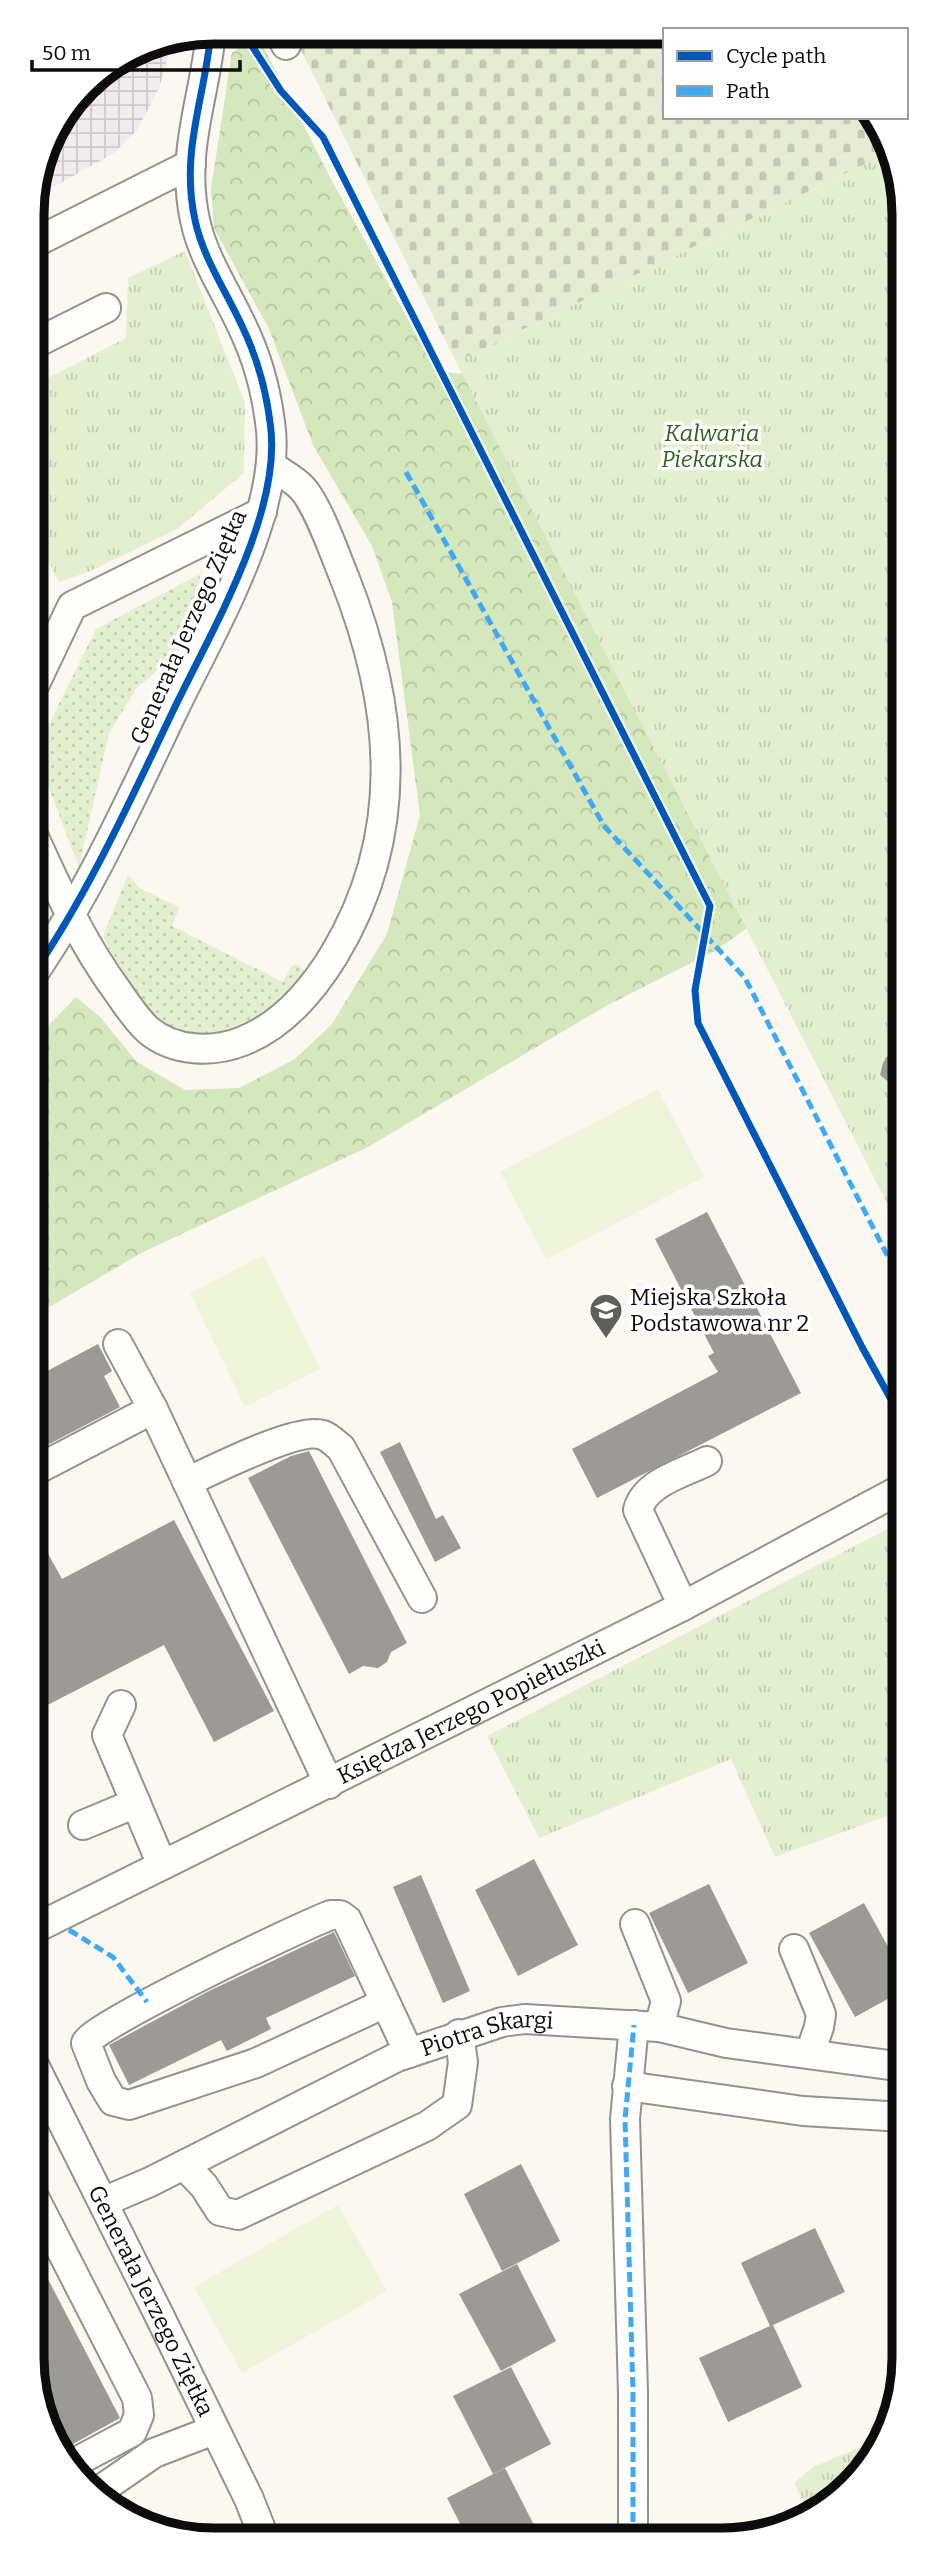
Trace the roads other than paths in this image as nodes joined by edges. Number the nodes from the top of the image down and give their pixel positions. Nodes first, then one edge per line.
1 (209, 44) edge
2 (191, 164) junction
3 (44, 238) edge
4 (106, 308) dead end
5 (44, 339) edge
6 (272, 466) junction
7 (262, 512) junction
8 (44, 665) edge
9 (44, 859) edge
10 (71, 918) junction
11 (44, 958) edge
12 (118, 1344) dead end
13 (153, 1409) junction
14 (708, 1461) dead end
15 (44, 1466) edge
16 (187, 1482) junction
17 (892, 1494) edge
18 (422, 1598) dead end
19 (683, 1606) junction
20 (121, 1705) dead end
21 (329, 1784) junction
22 (136, 1803) junction
23 (83, 1825) dead end
24 (162, 1865) junction
25 (44, 1924) edge
26 (635, 1924) dead end
27 (794, 1950) dead end
28 (385, 2003) junction
29 (647, 2026) junction
30 (459, 2034) junction
31 (409, 2053) junction
32 (810, 2053) junction
33 (892, 2065) edge
34 (44, 2085) edge
35 (627, 2086) junction
36 (892, 2115) edge
37 (184, 2165) junction
38 (103, 2203) junction
39 (44, 2217) edge
40 (214, 2430) junction
41 (78, 2461) edge
42 (104, 2488) edge
43 (260, 2528) edge
44 (632, 2528) edge

1 - 2 street, Generała Jerzego Ziętka
2 - 3 street
2 - 6 street, Generała Jerzego Ziętka
4 - 5 street
6 - 7 street, Generała Jerzego Ziętka
6 - 10 street
7 - 8 street
7 - 10 street, Generała Jerzego Ziętka
9 - 10 street
10 - 11 street, Generała Jerzego Ziętka
12 - 13 street
13 - 15 street
13 - 16 street
14 - 19 street
16 - 18 street
16 - 21 street
17 - 19 street, Księdza Jerzego Popiełuszki
19 - 21 street, Księdza Jerzego Popiełuszki
20 - 22 street
21 - 24 street, Księdza Jerzego Popiełuszki
22 - 23 street
22 - 24 street
24 - 25 street, Księdza Jerzego Popiełuszki
26 - 29 street
27 - 32 street
28 - 28 street
28 - 31 street
29 - 30 street, Piotra Skargi
29 - 32 street, Piotra Skargi
29 - 35 street
30 - 31 street, Piotra Skargi
30 - 37 street
31 - 37 street, Piotra Skargi
32 - 33 street, Piotra Skargi
34 - 38 street, Generała Jerzego Ziętka
35 - 36 street
35 - 44 street
37 - 38 street, Piotra Skargi
38 - 40 street, Generała Jerzego Ziętka
39 - 41 street
40 - 42 street
40 - 43 street, Generała Jerzego Ziętka

